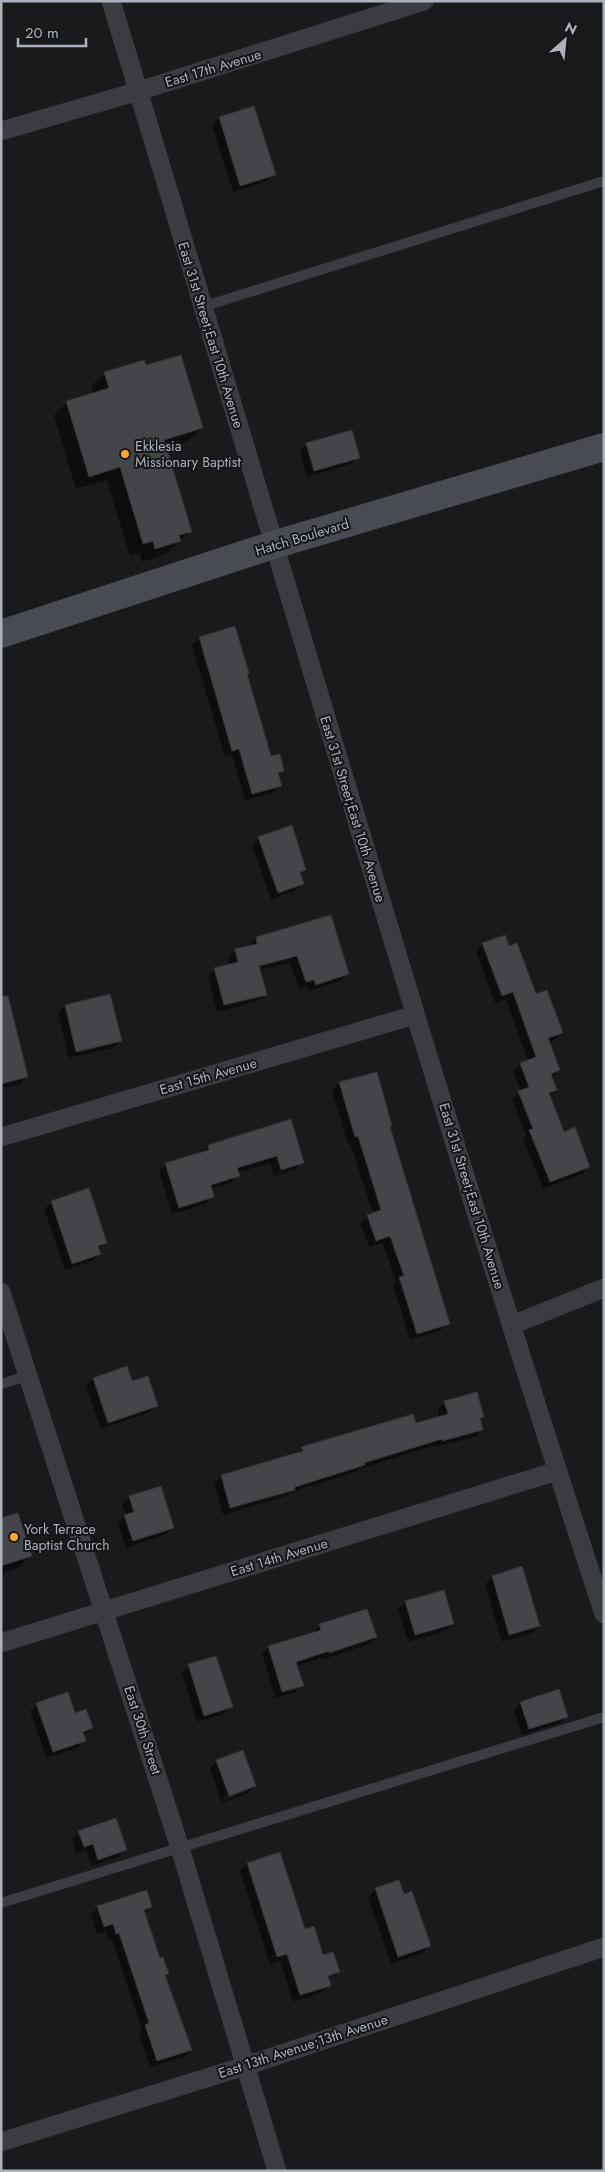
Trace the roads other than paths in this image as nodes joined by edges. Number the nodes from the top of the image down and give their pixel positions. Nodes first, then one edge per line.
1 (111, 1) edge
2 (424, 1) edge
3 (138, 91) junction
4 (1, 131) edge
5 (604, 181) edge
6 (202, 307) junction
7 (602, 454) edge
8 (273, 545) junction
9 (1, 634) edge
10 (415, 1015) junction
11 (1, 1137) edge
12 (604, 1288) edge
13 (1, 1292) edge
14 (512, 1325) junction
15 (27, 1376) junction
16 (1, 1384) edge
17 (557, 1472) junction
18 (104, 1610) junction
19 (604, 1614) edge
20 (1, 1643) edge
21 (604, 1717) edge
22 (180, 1848) junction
23 (1, 1903) edge
24 (604, 1946) edge
25 (245, 2066) junction
26 (1, 2142) edge
27 (277, 2171) edge

1 - 3 street, East 31st Street;East 10th Avenue
2 - 3 street, East 17th Avenue
3 - 4 street, East 17th Avenue
3 - 6 street, East 31st Street;East 10th Avenue
5 - 6 lane
6 - 8 street, East 31st Street;East 10th Avenue
7 - 8 main road, Hatch Boulevard
8 - 9 main road, Hatch Boulevard
8 - 10 street, East 31st Street;East 10th Avenue
10 - 11 street, East 15th Avenue
10 - 14 street, East 31st Street;East 10th Avenue
12 - 14 street
13 - 15 street, East 30th Street
14 - 17 street, East 31st Street;East 10th Avenue
15 - 16 lane
15 - 18 street, East 30th Street
17 - 18 street, East 14th Avenue
17 - 19 street, East 31st Street;East 10th Avenue
18 - 20 street, East 14th Avenue
18 - 22 street, East 30th Street
21 - 22 lane
22 - 23 lane
22 - 25 street, East 30th Street
24 - 25 street, East 13th Avenue;13th Avenue
25 - 26 street, East 13th Avenue;13th Avenue
25 - 27 street, East 30th Street

